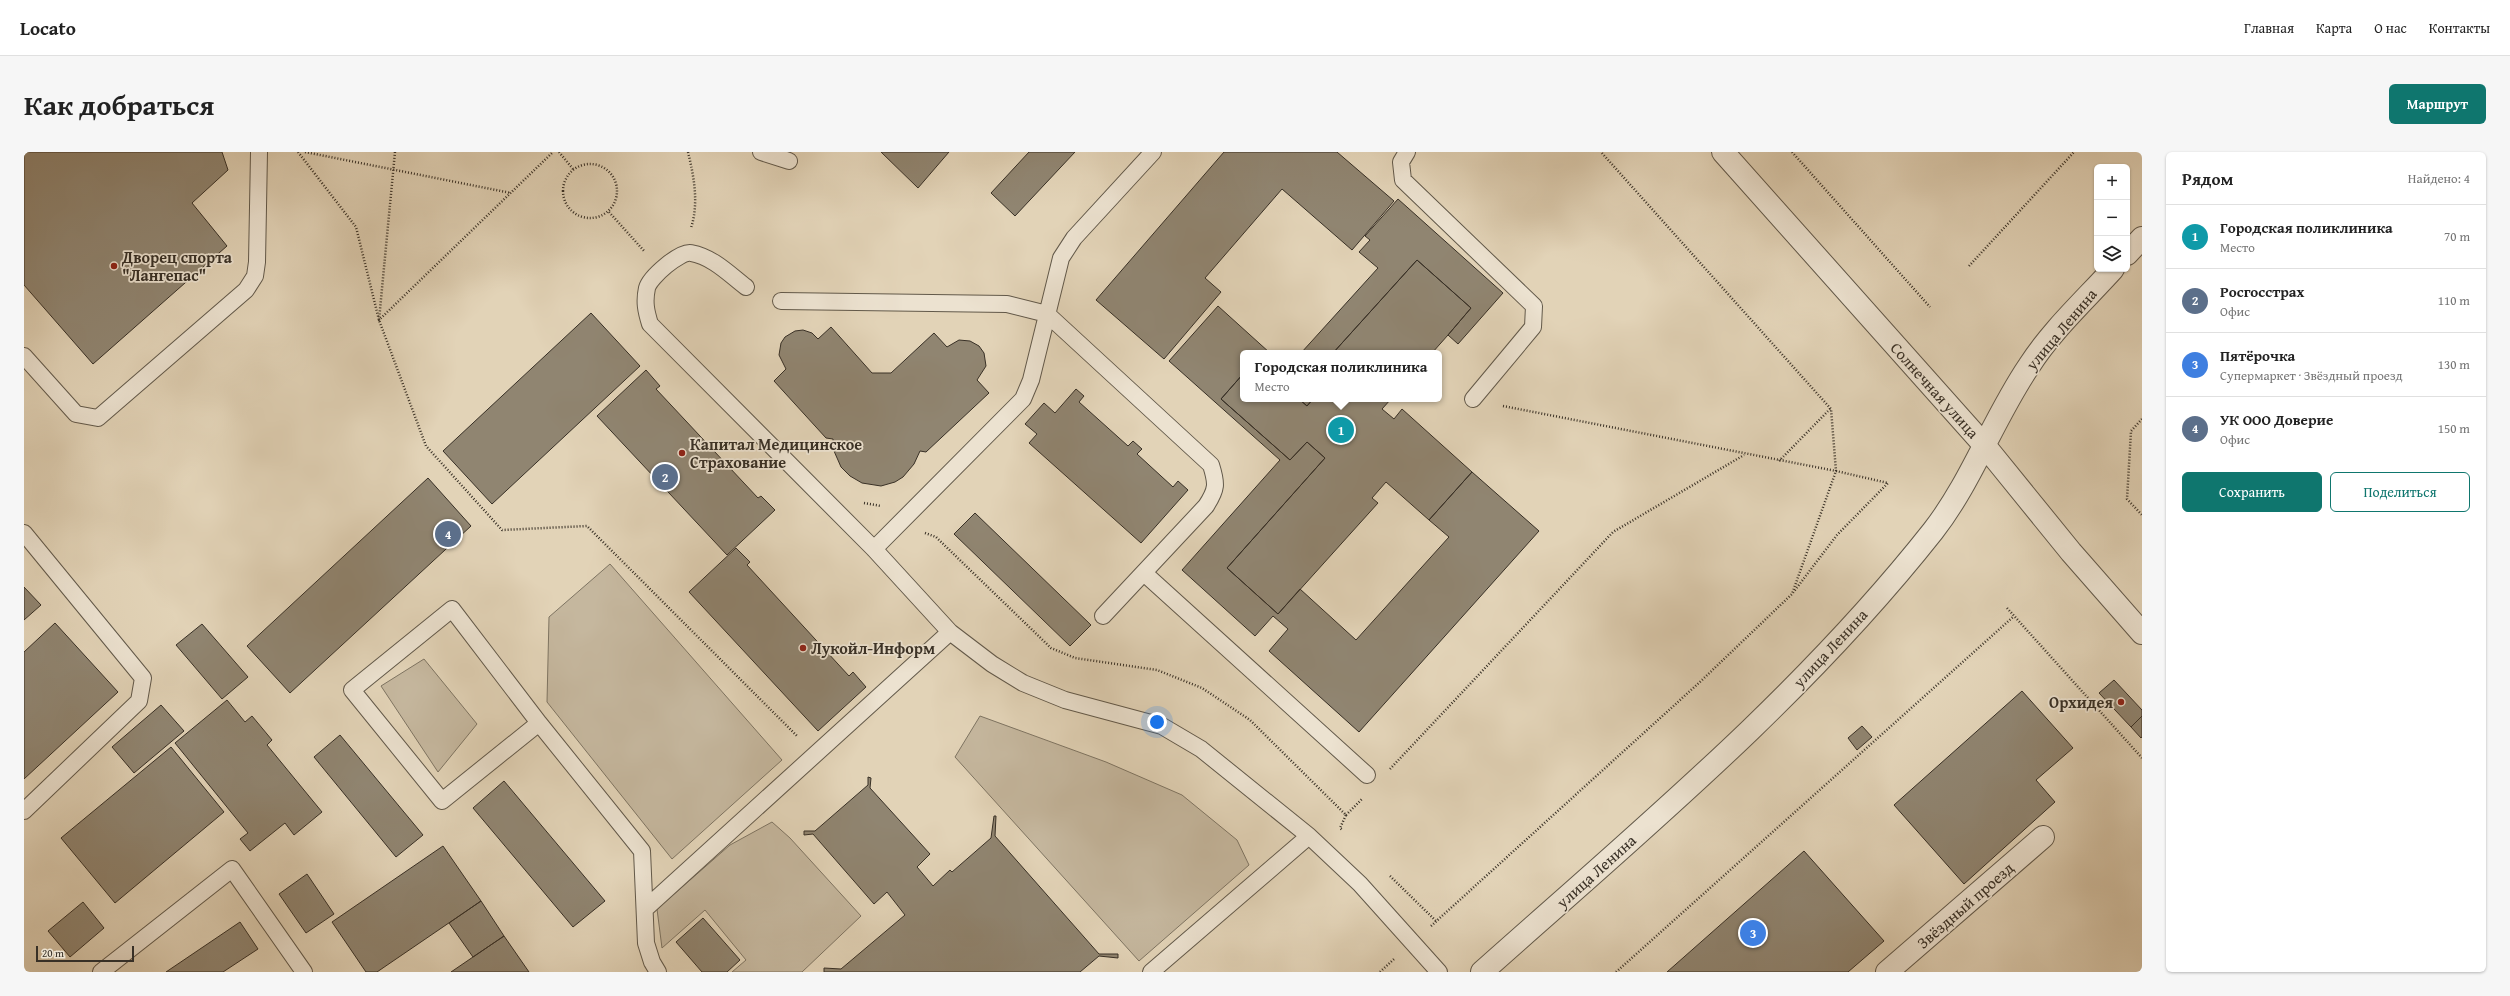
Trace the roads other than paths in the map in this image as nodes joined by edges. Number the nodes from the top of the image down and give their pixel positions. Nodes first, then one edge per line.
1 (259, 152) edge
2 (762, 152) edge
3 (1153, 152) edge
4 (1407, 152) edge
5 (1723, 152) edge
6 (789, 161) dead end
7 (2142, 238) edge
8 (2130, 251) edge
9 (2110, 272) edge
10 (746, 287) dead end
11 (781, 301) dead end
12 (1048, 314) junction
13 (24, 356) edge
14 (1473, 399) dead end
15 (1985, 446) junction
16 (24, 533) edge
17 (874, 549) junction
18 (1144, 573) junction
19 (1103, 616) dead end
20 (950, 632) junction
21 (2142, 633) edge
22 (539, 723) junction
23 (1368, 775) dead end
24 (24, 811) edge
25 (1309, 836) junction
26 (2044, 837) dead end
27 (645, 909) junction
28 (101, 972) edge
29 (304, 972) edge
30 (658, 972) edge
31 (1151, 972) edge
32 (1439, 972) edge
33 (1482, 972) edge
34 (1887, 972) edge

1 - 13 lane
2 - 6 lane
3 - 12 lane
4 - 14 lane
5 - 15 street, Солнечная улица
7 - 8 street
9 - 15 street, улица Ленина
10 - 17 lane
11 - 12 lane
12 - 17 lane
12 - 18 lane
15 - 21 street, Солнечная улица
15 - 33 street, улица Ленина
16 - 24 lane
17 - 20 lane
18 - 19 lane
18 - 23 lane
20 - 25 lane
20 - 27 lane
22 - 22 lane
22 - 27 lane
25 - 31 lane
25 - 32 lane
26 - 34 street, Звёздный проезд
27 - 30 lane
28 - 29 lane

